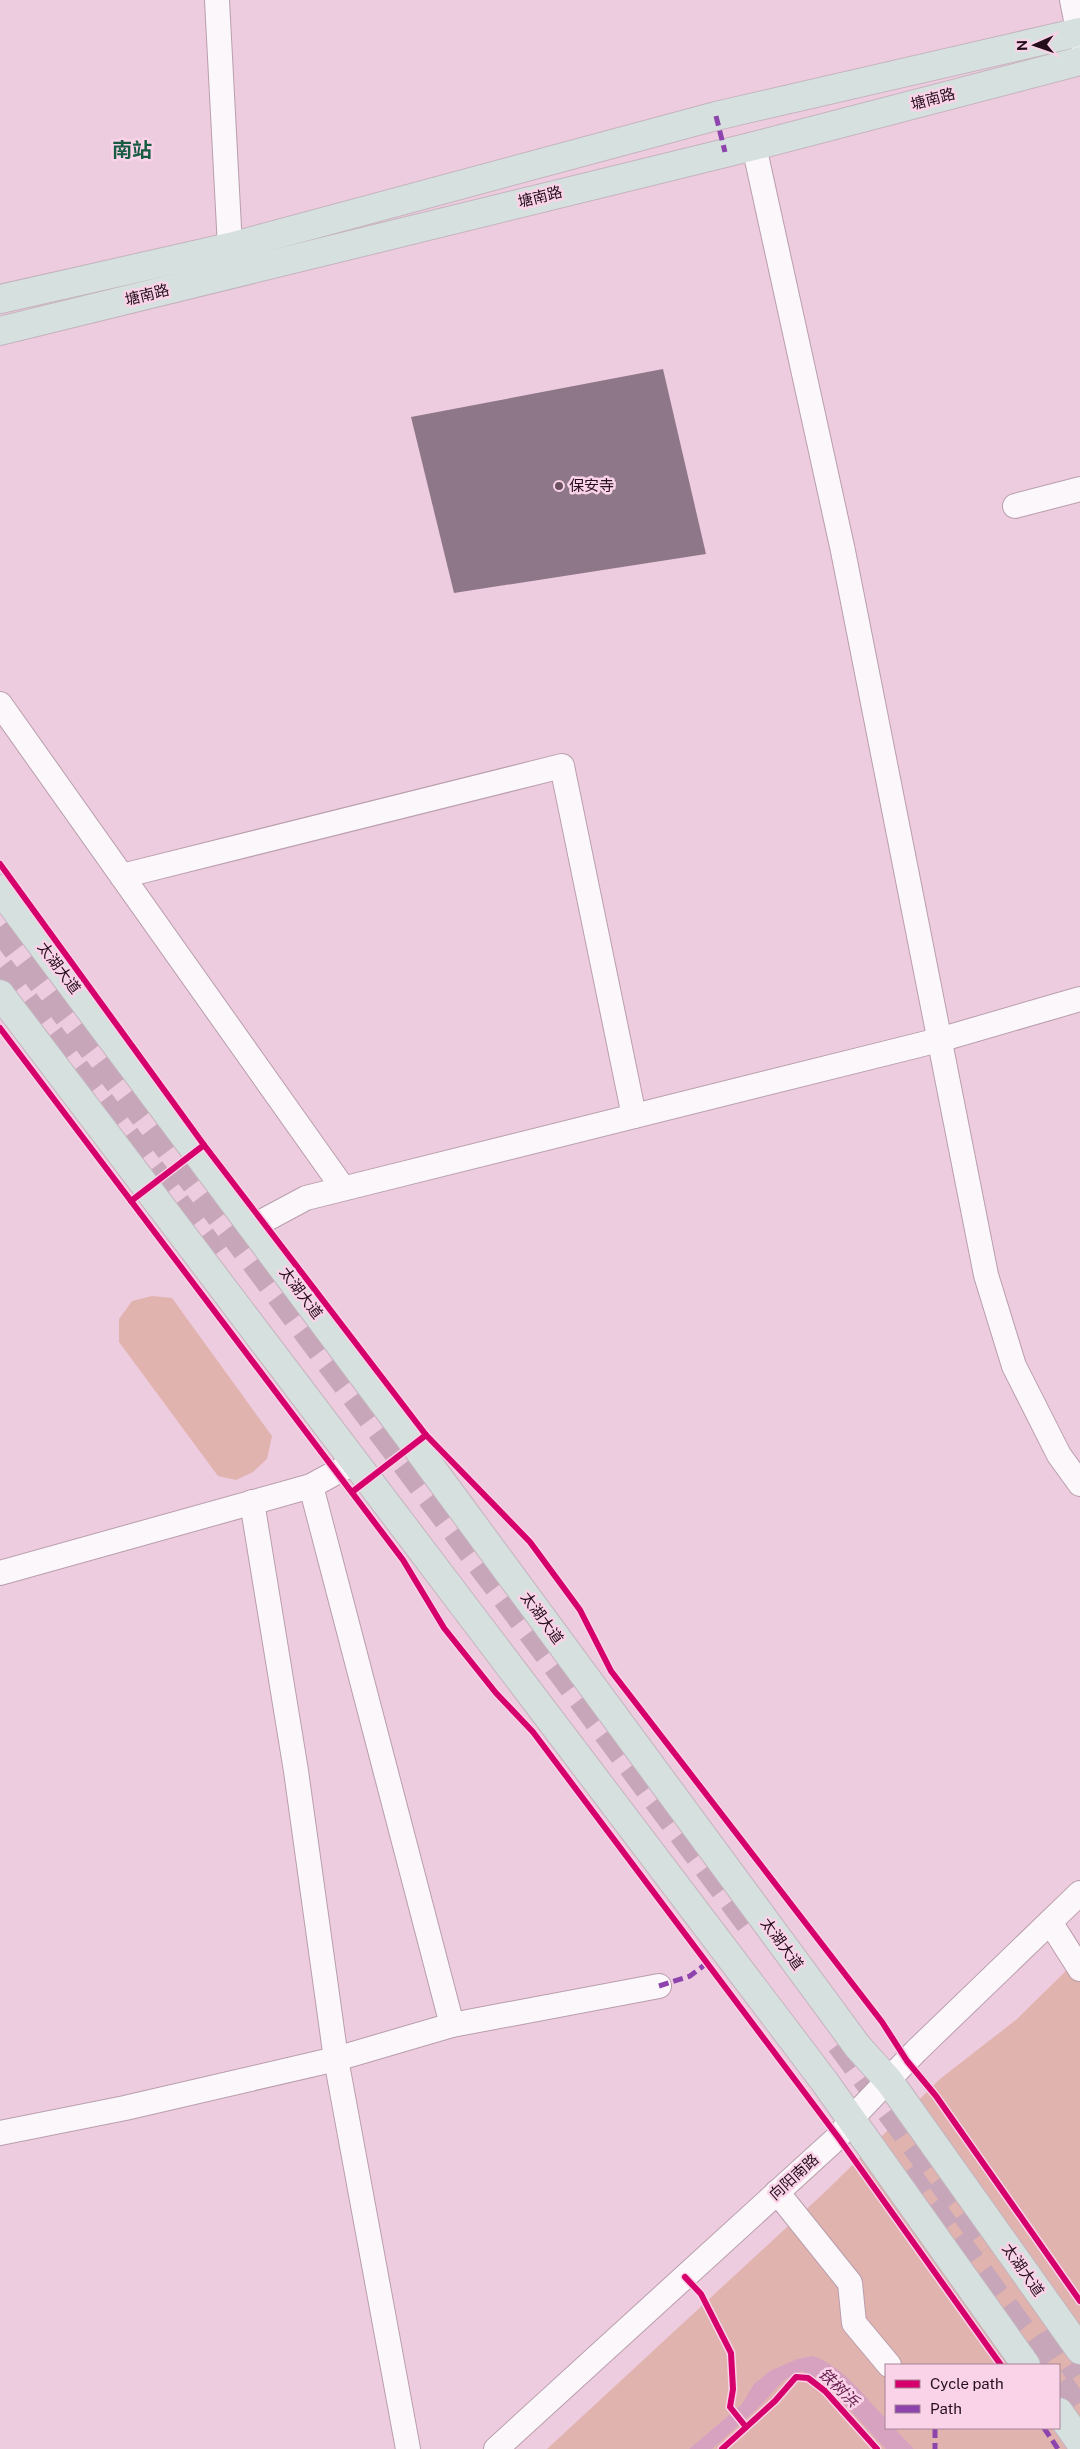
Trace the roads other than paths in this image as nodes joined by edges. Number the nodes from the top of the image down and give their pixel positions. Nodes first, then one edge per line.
1 (217, 0) edge
2 (1072, 0) edge
3 (1079, 35) edge
4 (1080, 61) edge
5 (754, 146) junction
6 (230, 247) junction
7 (235, 273) junction
8 (0, 299) edge
9 (0, 331) edge
10 (1080, 489) edge
11 (1016, 506) dead end
12 (0, 704) edge
13 (122, 876) junction
14 (0, 889) edge
15 (0, 994) edge
16 (1080, 999) edge
17 (940, 1040) junction
18 (634, 1116) junction
19 (343, 1188) junction
20 (254, 1230) junction
21 (354, 1462) junction
22 (1080, 1484) edge
23 (311, 1486) junction
24 (252, 1502) junction
25 (0, 1573) edge
26 (1080, 1893) edge
27 (1056, 1916) junction
28 (1080, 1968) edge
29 (659, 1986) dead end
30 (452, 2026) junction
31 (336, 2059) junction
32 (889, 2081) junction
33 (852, 2118) junction
34 (0, 2133) edge
35 (777, 2192) junction
36 (1080, 2350) edge
37 (888, 2364) edge
38 (1025, 2364) edge
39 (1060, 2413) edge
40 (1080, 2442) edge
41 (408, 2449) edge
42 (496, 2449) edge

1 - 6 street
2 - 3 street
3 - 6 main road, 塘南路
4 - 5 main road, 塘南路
5 - 7 main road, 塘南路
5 - 17 street
6 - 7 street
6 - 8 main road, 塘南路
7 - 9 main road, 塘南路
10 - 11 street
12 - 13 street
13 - 18 street
13 - 19 street
14 - 20 main road, 太湖大道
15 - 21 main road
16 - 17 street
17 - 18 street
17 - 22 street
18 - 19 street
19 - 20 street
20 - 32 main road, 太湖大道
21 - 23 street
21 - 33 main road
23 - 24 street
23 - 30 street
24 - 25 street
24 - 31 street
26 - 27 street, 向阳南路
27 - 28 street
27 - 32 street, 向阳南路
29 - 30 street
30 - 31 street
31 - 34 street
31 - 41 street
32 - 33 street, 向阳南路
32 - 36 main road, 太湖大道
33 - 35 street, 向阳南路
33 - 38 main road
35 - 37 street
35 - 42 street, 向阳南路
39 - 40 main road

